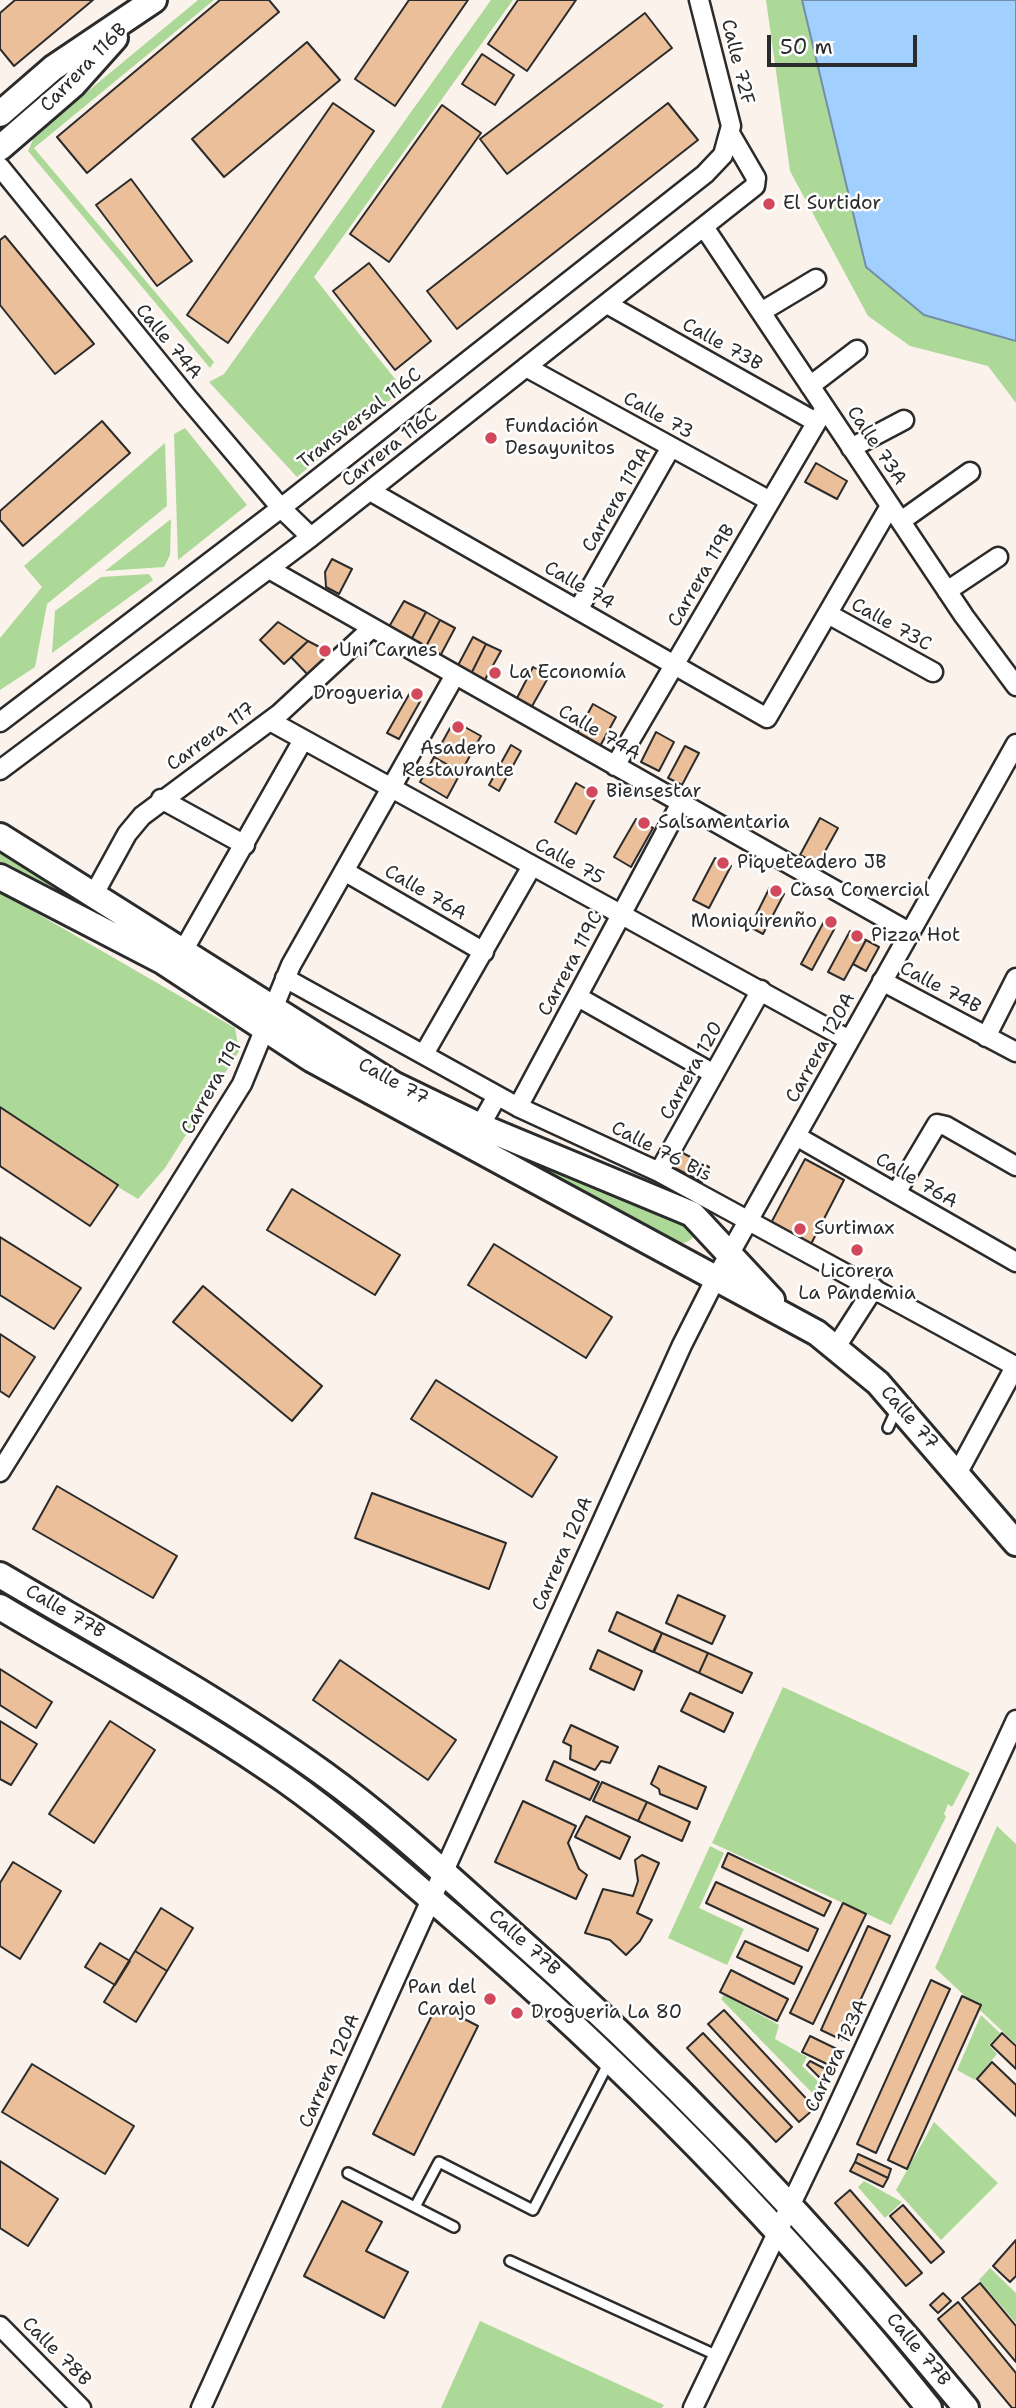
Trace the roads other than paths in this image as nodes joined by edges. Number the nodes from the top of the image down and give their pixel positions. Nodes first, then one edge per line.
1 (699, 0) edge
2 (145, 7) edge
3 (0, 114) edge
4 (731, 135) junction
5 (0, 148) edge
6 (0, 167) edge
7 (704, 227) junction
8 (816, 279) dead end
9 (607, 304) junction
10 (761, 312) junction
11 (857, 350) dead end
12 (526, 367) junction
13 (810, 386) junction
14 (820, 415) junction
15 (904, 420) dead end
16 (671, 447) junction
17 (851, 448) junction
18 (970, 471) dead end
19 (370, 491) junction
20 (770, 501) junction
21 (890, 506) junction
22 (281, 508) junction
23 (901, 521) junction
24 (311, 537) junction
25 (998, 558) dead end
26 (270, 569) junction
27 (947, 591) junction
28 (578, 610) junction
29 (828, 614) junction
30 (372, 628) junction
31 (674, 665) junction
32 (933, 672) dead end
33 (455, 675) junction
34 (1016, 686) edge
35 (270, 721) junction
36 (0, 722) edge
37 (303, 740) junction
38 (1016, 744) edge
39 (615, 766) junction
40 (0, 770) edge
41 (391, 789) junction
42 (161, 799) junction
43 (681, 803) junction
44 (0, 836) edge
45 (245, 845) junction
46 (532, 866) junction
47 (344, 871) junction
48 (0, 877) edge
49 (94, 894) junction
50 (621, 914) junction
51 (909, 932) junction
52 (183, 951) junction
53 (484, 951) junction
54 (285, 978) junction
55 (1016, 978) edge
56 (882, 981) junction
57 (761, 990) junction
58 (578, 997) junction
59 (269, 1019) junction
60 (986, 1037) junction
61 (849, 1040) junction
62 (1016, 1052) edge
63 (424, 1054) junction
64 (714, 1074) junction
65 (497, 1096) junction
66 (518, 1107) junction
67 (480, 1126) junction
68 (796, 1136) junction
69 (630, 1158) junction
70 (1016, 1166) edge
71 (659, 1172) junction
72 (617, 1181) junction
73 (896, 1193) junction
74 (747, 1223) junction
75 (730, 1254) junction
76 (1016, 1262) edge
77 (716, 1278) junction
78 (874, 1288) junction
79 (785, 1313) junction
80 (836, 1348) junction
81 (1016, 1366) edge
82 (899, 1405) junction
83 (888, 1428) dead end
84 (0, 1472) edge
85 (957, 1474) junction
86 (1016, 1543) edge
87 (0, 1575) edge
88 (0, 1607) edge
89 (1016, 1720) edge
90 (443, 1872) junction
91 (430, 1899) junction
92 (611, 2058) junction
93 (348, 2173) dead end
94 (791, 2205) junction
95 (415, 2207) junction
96 (454, 2227) dead end
97 (779, 2230) junction
98 (510, 2261) dead end
99 (0, 2326) edge
100 (718, 2356) junction
101 (81, 2408) edge
102 (201, 2408) edge
103 (693, 2408) edge
104 (929, 2408) edge
105 (966, 2408) edge

1 - 4 street, Calle 72F
2 - 3 street, Carrera 116B
2 - 5 street, Carrera 116B
4 - 7 street, Carrera 116C
4 - 22 street, Transversal 116C
6 - 22 street, Calle 74A
7 - 9 street, Carrera 116C
7 - 10 street, Calle 73A
8 - 10 street
9 - 12 street, Carrera 116C
9 - 14 street, Calle 73B
10 - 13 street, Calle 73A
11 - 13 street
12 - 16 street, Calle 73
12 - 19 street, Carrera 116C
13 - 14 street, Calle 73A
14 - 17 street, Calle 73A
14 - 20 street, Carrera 119B
15 - 17 street
16 - 20 street, Calle 73
16 - 28 street, Carrera 119A
17 - 21 street, Calle 73A
18 - 23 street
19 - 24 street, Carrera 116C
19 - 28 street, Calle 74
20 - 31 street, Carrera 119B
21 - 23 street, Calle 73A
21 - 29 street
22 - 24 street, Calle 74A
22 - 36 street, Transversal 116C
23 - 27 street, Calle 73A
24 - 26 street, Carrera 116C
25 - 27 street
26 - 30 street, Calle 74A
26 - 40 street, Carrera 116C
27 - 34 street, Calle 73A
28 - 31 street, Calle 74
29 - 31 street, Calle 74
29 - 32 street, Calle 73C
30 - 33 street, Calle 74A
30 - 35 street, Carrera 117
31 - 39 street, Carrera 119B
33 - 39 street, Calle 74A
33 - 41 street, Carrera 119
35 - 37 street, Calle 75
35 - 42 street, Carrera 117
37 - 41 street, Calle 75
37 - 45 street
38 - 51 street, Carrera 120A
39 - 43 street, Calle 74A
41 - 46 street, Calle 75
41 - 47 street, Carrera 119
42 - 45 street
42 - 49 street, Carrera 117
43 - 50 street, Carrera 119C
43 - 51 street, Calle 74A
44 - 49 street, Calle 77
45 - 52 street
46 - 50 street, Calle 75
46 - 53 street
47 - 53 street, Calle 76A
47 - 54 street, Carrera 119
48 - 59 street, Calle 77
49 - 52 street, Calle 77
50 - 57 street, Calle 75
50 - 58 street, Carrera 119C
51 - 56 street, Carrera 120A
52 - 59 street, Calle 77
53 - 63 street
54 - 59 street, Carrera 119
54 - 63 street, Calle 76 Bis
55 - 60 street
56 - 60 street, Calle 74B
56 - 61 street, Carrera 120A
57 - 61 street, Calle 75
57 - 64 street, Carrera 120
58 - 64 street
58 - 66 street, Carrera 119C
59 - 67 street, Calle 77
59 - 77 street, Calle 77
59 - 84 street, Carrera 119
60 - 62 street, Calle 74B
61 - 68 street, Carrera 120A
63 - 65 street, Calle 76 Bis
64 - 71 street, Carrera 120
65 - 66 street, Calle 76 Bis
65 - 67 street
66 - 69 street, Calle 76 Bis
67 - 72 street, Calle 77
68 - 73 street, Calle 76A
68 - 74 street, Carrera 120A
69 - 71 street, Calle 76 Bis
69 - 72 street
70 - 73 street
71 - 74 street, Calle 76 Bis
72 - 75 street, Calle 77
73 - 76 street, Calle 76A
74 - 75 street, Carrera 120A
74 - 78 street, Calle 76 Bis
75 - 77 street, Carrera 120A
75 - 79 street, Calle 77
77 - 79 street, Calle 77
77 - 90 street, Carrera 120A
78 - 80 street
78 - 81 street, Calle 76 Bis
79 - 80 street, Calle 77
80 - 82 street, Calle 77
81 - 85 street
82 - 83 lane
82 - 85 street, Calle 77
85 - 86 street, Calle 77
87 - 90 street, Calle 77B
88 - 91 street, Calle 77B
89 - 94 street, Carrera 123A
90 - 91 street, Carrera 120A
90 - 94 street, Calle 77B
91 - 92 street, Calle 77B
91 - 102 street, Carrera 120A
92 - 95 lane
92 - 97 street, Calle 77B
93 - 95 lane
94 - 97 street, Carrera 123A
94 - 105 street, Calle 77B
95 - 96 lane
97 - 100 street, Carrera 123A
97 - 104 street, Calle 77B
98 - 100 lane
99 - 101 street, Calle 78B
100 - 103 street, Carrera 123A

